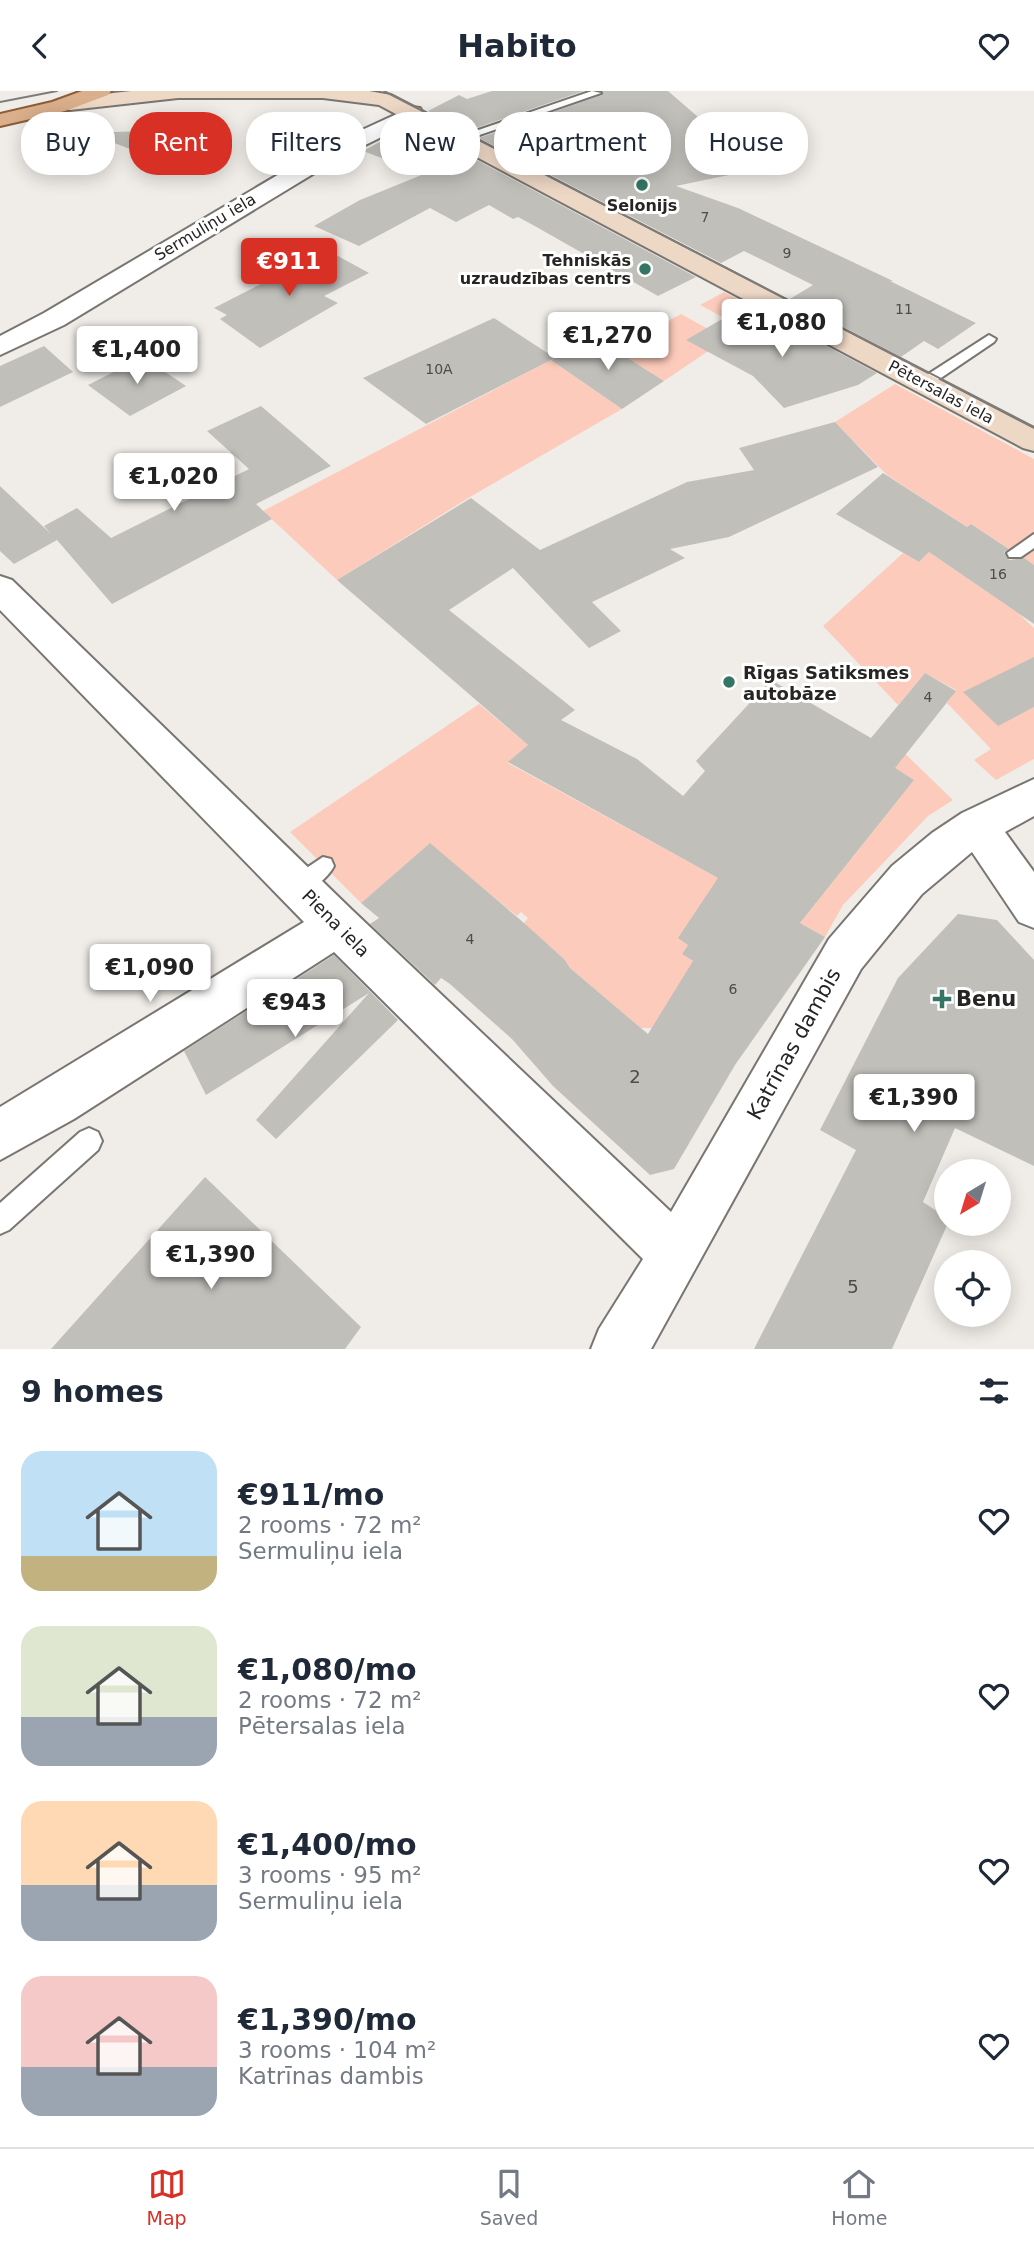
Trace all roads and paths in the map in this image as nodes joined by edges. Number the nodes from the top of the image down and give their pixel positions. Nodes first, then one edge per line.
1 (101, 91) edge
2 (176, 92) edge
3 (596, 93) dead end
4 (399, 101) edge
5 (70, 104) junction
6 (417, 112) edge
7 (0, 120) edge
8 (480, 132) edge
9 (480, 148) edge
10 (989, 339) dead end
11 (0, 347) edge
12 (924, 383) junction
13 (1034, 441) edge
14 (1034, 540) edge
15 (1015, 553) dead end
16 (0, 589) edge
17 (1034, 796) edge
18 (977, 826) junction
19 (1034, 908) edge
20 (336, 923) junction
21 (0, 1135) edge
22 (89, 1141) dead end
23 (0, 1221) edge
24 (676, 1254) junction
25 (619, 1349) edge

1 - 5 main road
2 - 4 street, Pētersalas iela
2 - 5 street, Pētersalas iela
3 - 8 lane
4 - 6 street, Pētersalas iela
4 - 11 street, Sermuliņu iela
5 - 7 main road
9 - 12 street, Pētersalas iela
10 - 12 lane
12 - 13 street, Pētersalas iela
14 - 15 lane
16 - 20 street, Piena iela
17 - 18 street, Katrīnas dambis
18 - 19 street
18 - 24 street, Katrīnas dambis
20 - 21 street
20 - 24 street, Piena iela
22 - 23 lane
24 - 25 street, Katrīnas dambis

